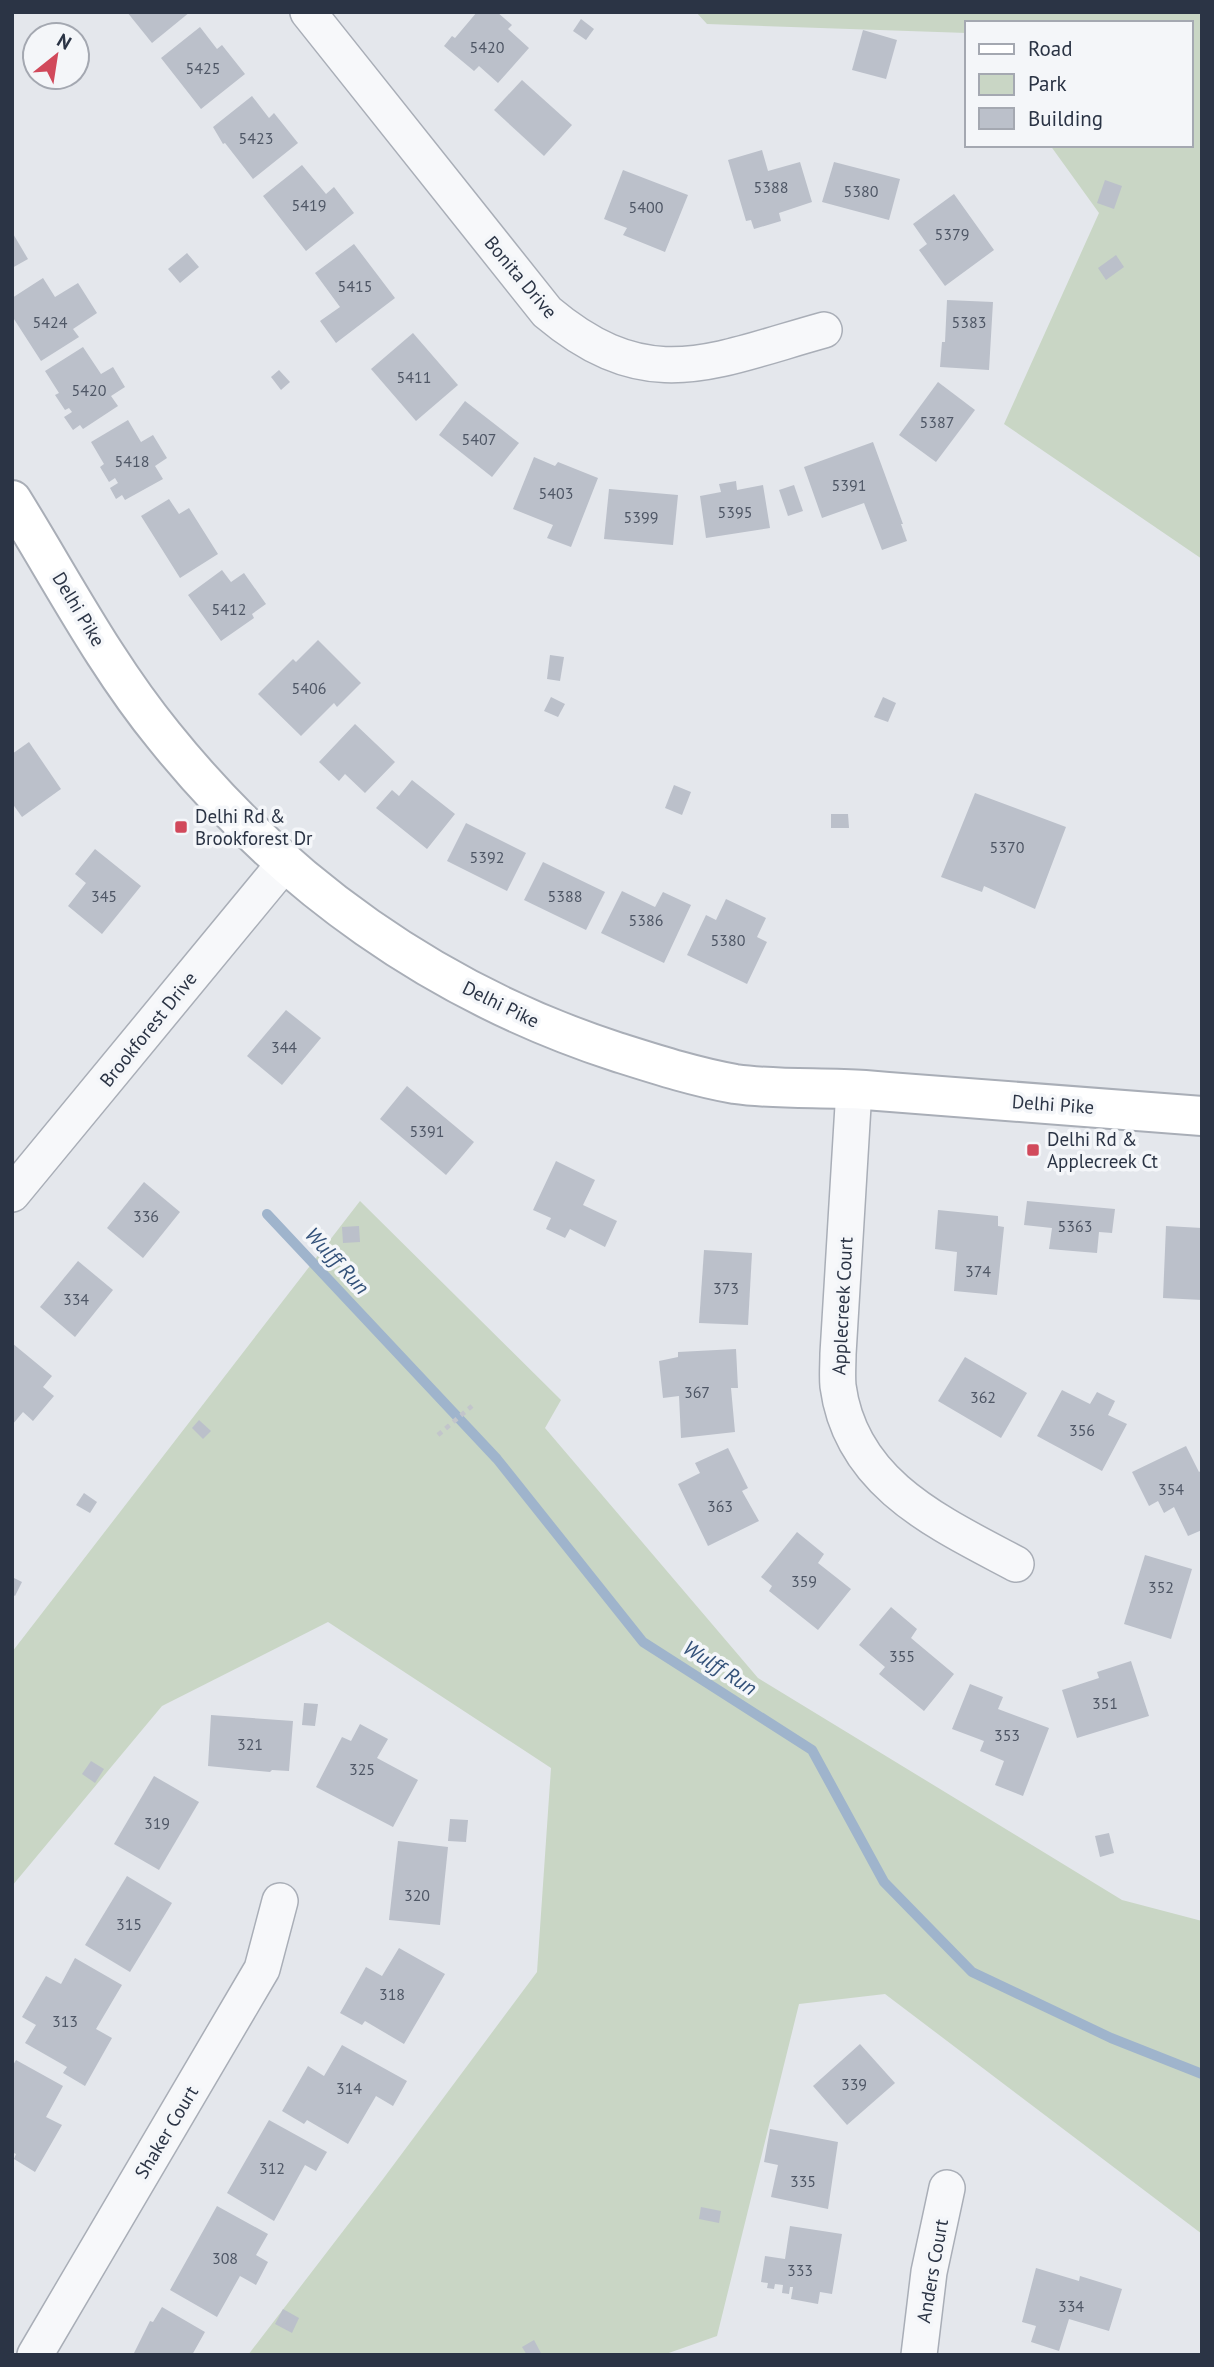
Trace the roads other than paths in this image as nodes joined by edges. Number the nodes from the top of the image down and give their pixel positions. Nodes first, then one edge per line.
1 (308, 12) edge
2 (824, 330) dead end
3 (12, 500) edge
4 (284, 864) junction
5 (854, 1089) junction
6 (1202, 1115) edge
7 (12, 1194) edge
8 (1016, 1564) dead end
9 (280, 1901) dead end
10 (947, 2188) dead end
11 (35, 2355) edge
12 (919, 2355) edge

1 - 2 street, Bonita Drive
3 - 4 street, Delhi Pike
4 - 5 street, Delhi Pike
4 - 7 street, Brookforest Drive
5 - 6 street, Delhi Pike
5 - 8 street, Applecreek Court
9 - 11 street, Shaker Court
10 - 12 street, Anders Court

